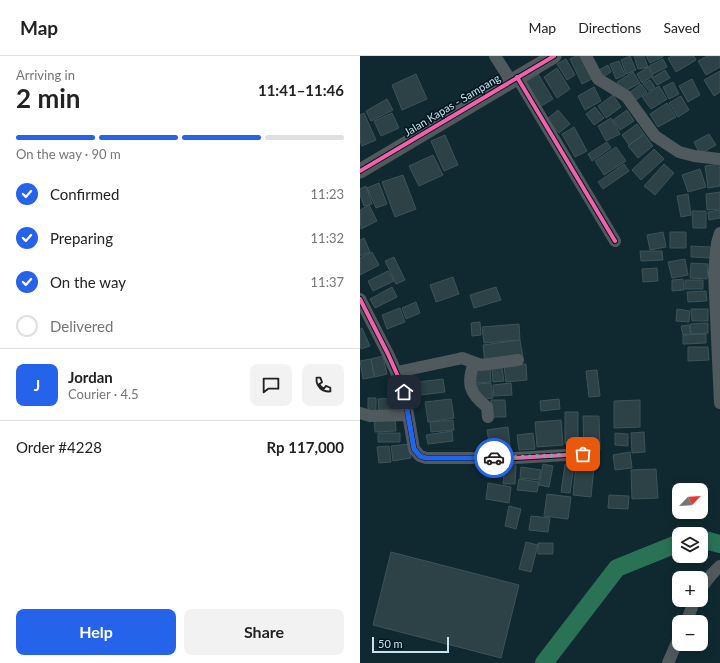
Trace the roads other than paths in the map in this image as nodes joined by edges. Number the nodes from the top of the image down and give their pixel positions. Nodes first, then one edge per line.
1 (495, 56) edge
2 (554, 56) edge
3 (586, 56) edge
4 (514, 79) junction
5 (720, 159) edge
6 (360, 171) edge
7 (720, 233) edge
8 (616, 241) dead end
9 (361, 306) edge
10 (518, 360) dead end
11 (474, 363) junction
12 (397, 372) junction
13 (720, 403) edge
14 (360, 413) edge
15 (408, 415) junction
16 (488, 417) dead end
17 (583, 454) dead end
18 (716, 570) edge
19 (708, 580) edge
20 (673, 651) edge
21 (668, 663) edge

1 - 4 street
2 - 4 street, Jalan Kapas - Sampang
3 - 5 street
4 - 6 street, Jalan Kapas - Sampang
4 - 8 street
7 - 13 street
9 - 12 street
10 - 11 street
11 - 12 street
11 - 16 street
12 - 15 street
14 - 15 street
15 - 17 street
18 - 19 street
20 - 21 street

